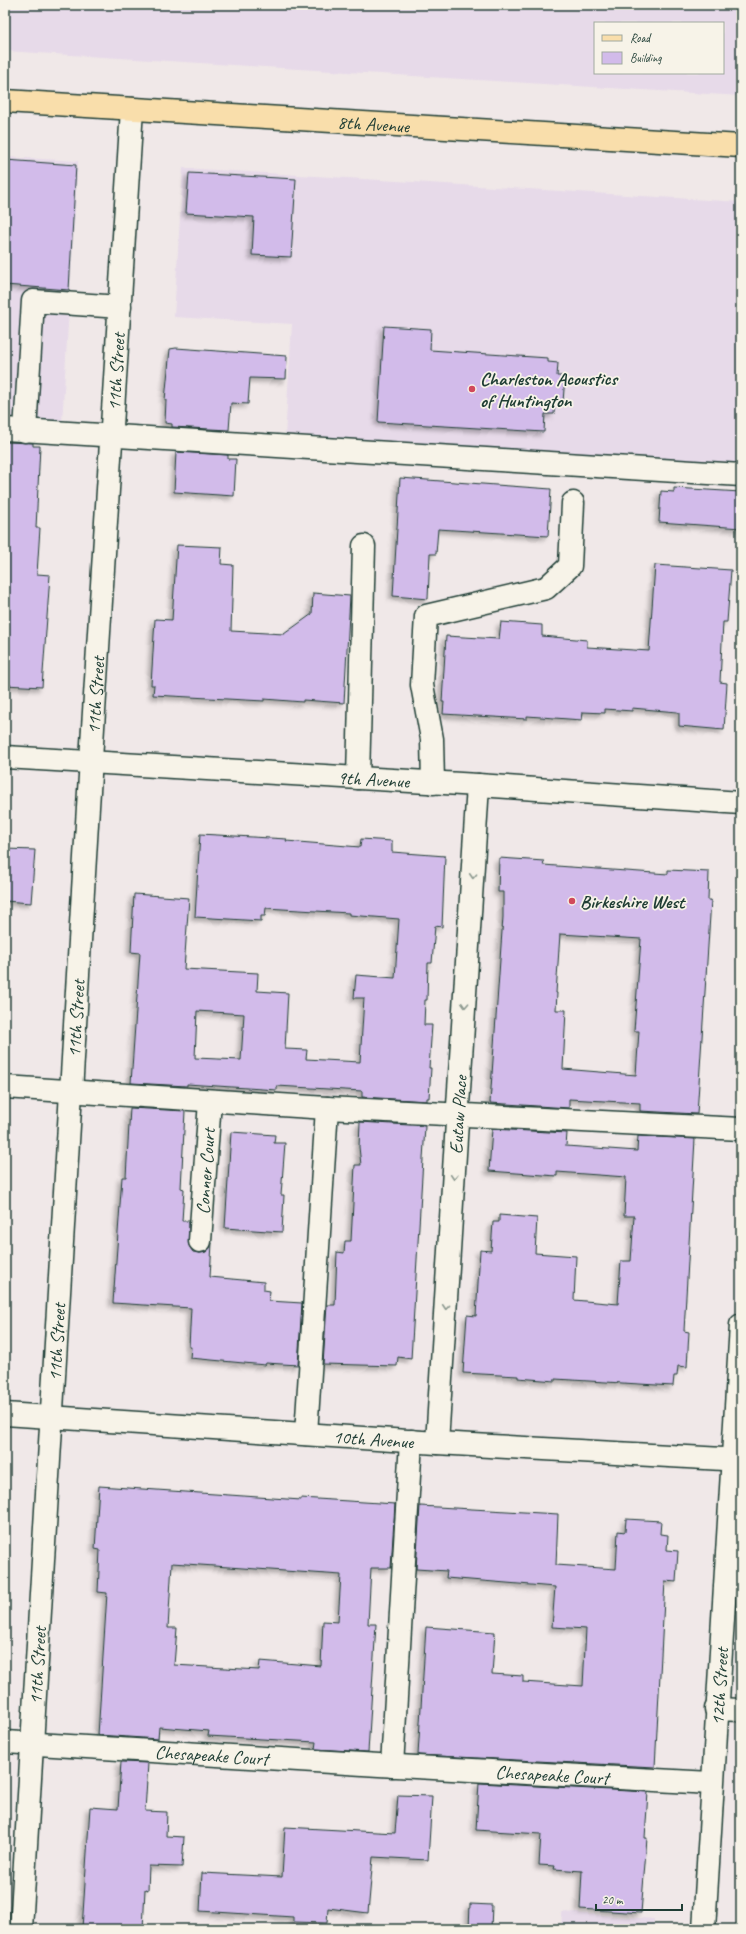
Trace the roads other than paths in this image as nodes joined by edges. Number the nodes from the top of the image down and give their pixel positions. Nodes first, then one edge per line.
1 (5, 101) edge
2 (132, 109) junction
3 (741, 146) edge
4 (120, 307) junction
5 (15, 430) edge
6 (111, 436) junction
7 (741, 475) edge
8 (573, 503) dead end
9 (364, 546) dead end
10 (5, 757) edge
11 (91, 762) junction
12 (358, 778) junction
13 (433, 783) junction
14 (478, 785) junction
15 (741, 803) edge
16 (5, 1087) edge
17 (70, 1091) junction
18 (210, 1101) junction
19 (327, 1108) junction
20 (458, 1115) junction
21 (741, 1129) edge
22 (200, 1241) dead end
23 (741, 1325) edge
24 (5, 1414) edge
25 (52, 1417) junction
26 (306, 1434) junction
27 (411, 1441) junction
28 (437, 1443) junction
29 (736, 1459) edge
30 (716, 1708) junction
31 (741, 1710) edge
32 (5, 1742) edge
33 (32, 1743) junction
34 (392, 1766) junction
35 (711, 1783) junction
36 (21, 1929) edge
37 (704, 1929) edge

1 - 2 main road, 8th Avenue
2 - 3 main road, 8th Avenue
2 - 4 street, 11th Street
4 - 5 street
4 - 6 street, 11th Street
5 - 6 street
6 - 7 street
6 - 11 street, 11th Street
8 - 13 street
9 - 12 street
10 - 11 street, 9th Avenue
11 - 12 street, 9th Avenue
11 - 17 street, 11th Street
12 - 13 street, 9th Avenue
13 - 14 street, 9th Avenue
14 - 15 street, 9th Avenue
14 -> 20 street, Eutaw Place
16 - 17 street
17 - 18 street
17 - 25 street, 11th Street
18 - 19 street
18 - 22 street, Conner Court
19 - 20 street
19 - 26 street
20 - 21 street
20 -> 28 street, Eutaw Place
23 - 29 street, 12th Street
24 - 25 street, 10th Avenue
25 - 26 street, 10th Avenue
25 - 33 street, 11th Street
26 - 27 street, 10th Avenue
27 - 28 street, 10th Avenue
27 - 34 street
28 - 29 street, 10th Avenue
29 - 30 street, 12th Street
30 - 31 street
30 - 35 street, 12th Street
32 - 33 street, Chesapeake Court
33 - 34 street, Chesapeake Court
33 - 36 street, 11th Street
34 - 35 street, Chesapeake Court
35 - 37 street, 12th Street

